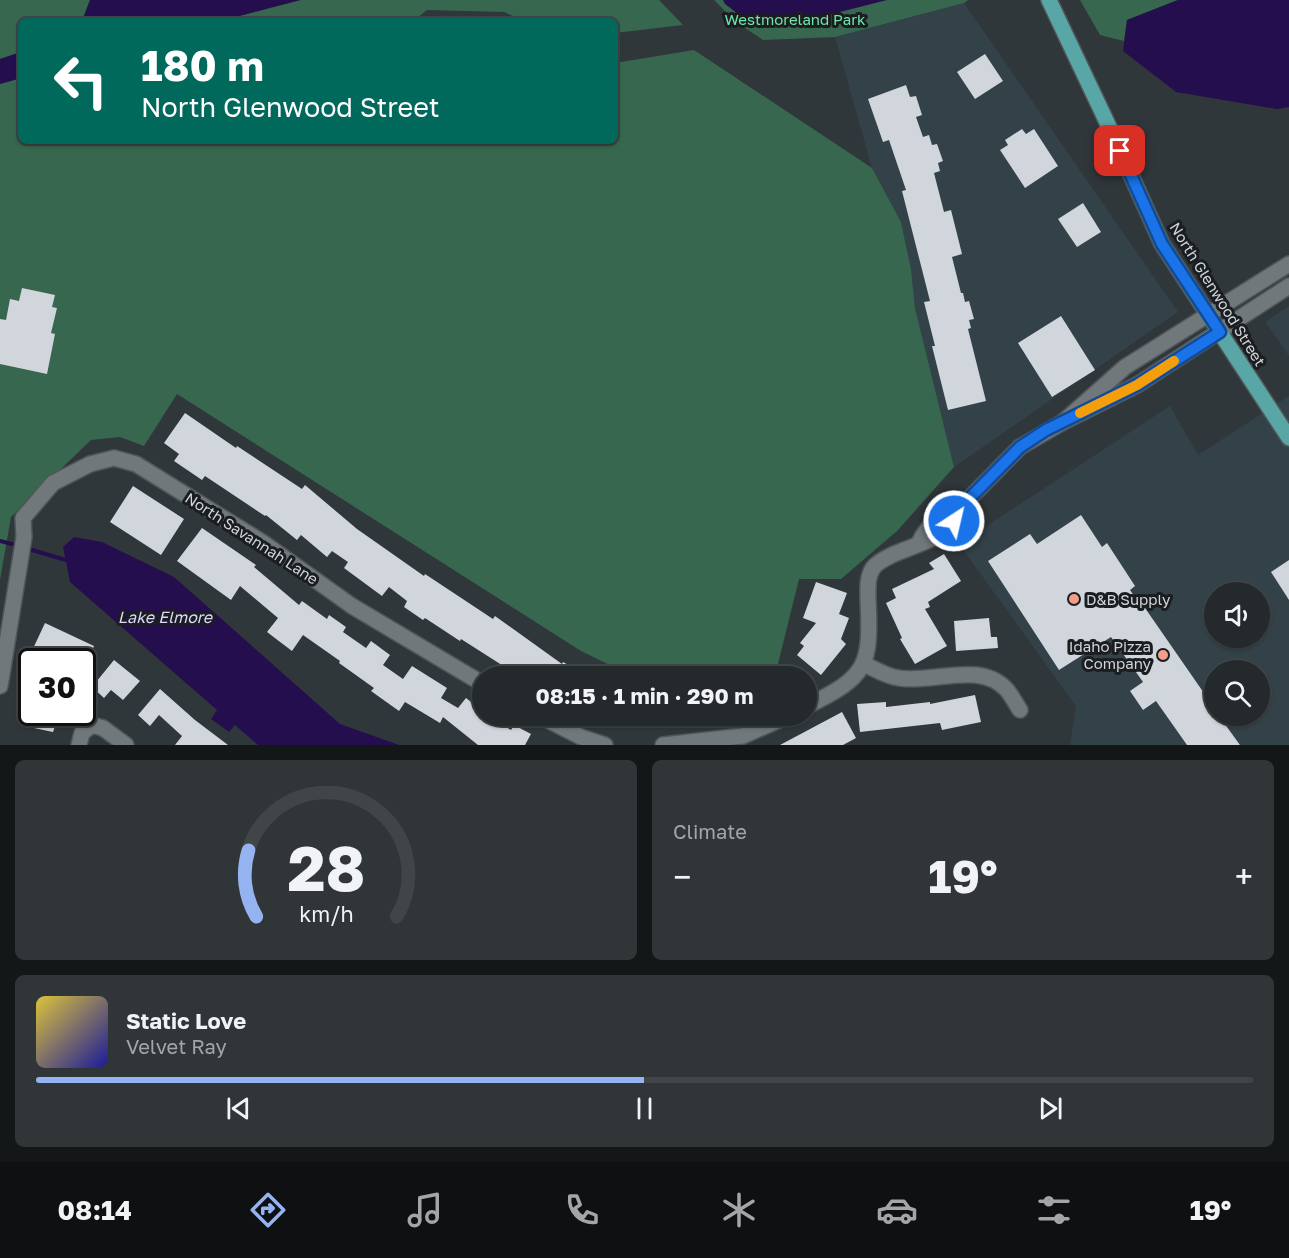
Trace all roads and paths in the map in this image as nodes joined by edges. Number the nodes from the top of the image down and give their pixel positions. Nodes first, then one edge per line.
1 (1049, 0) edge
2 (1289, 264) edge
3 (1289, 286) edge
4 (1208, 314) junction
5 (1220, 332) junction
6 (1063, 422) junction
7 (1289, 438) edge
8 (864, 664) junction
9 (472, 677) edge
10 (0, 686) edge
11 (817, 701) edge
12 (1020, 710) dead end
13 (560, 726) edge
14 (768, 726) edge
15 (79, 745) edge
16 (126, 745) edge
17 (605, 745) edge
18 (663, 745) edge

1 - 4 main road, North Glenwood Street
2 - 4 street
3 - 5 street
4 - 5 main road, North Glenwood Street
4 - 6 street
5 - 6 street
5 - 7 main road, North Glenwood Street
6 - 8 street
8 - 11 street
8 - 12 street
9 - 10 street, North Savannah Lane
13 - 17 street
14 - 18 street
15 - 16 street

